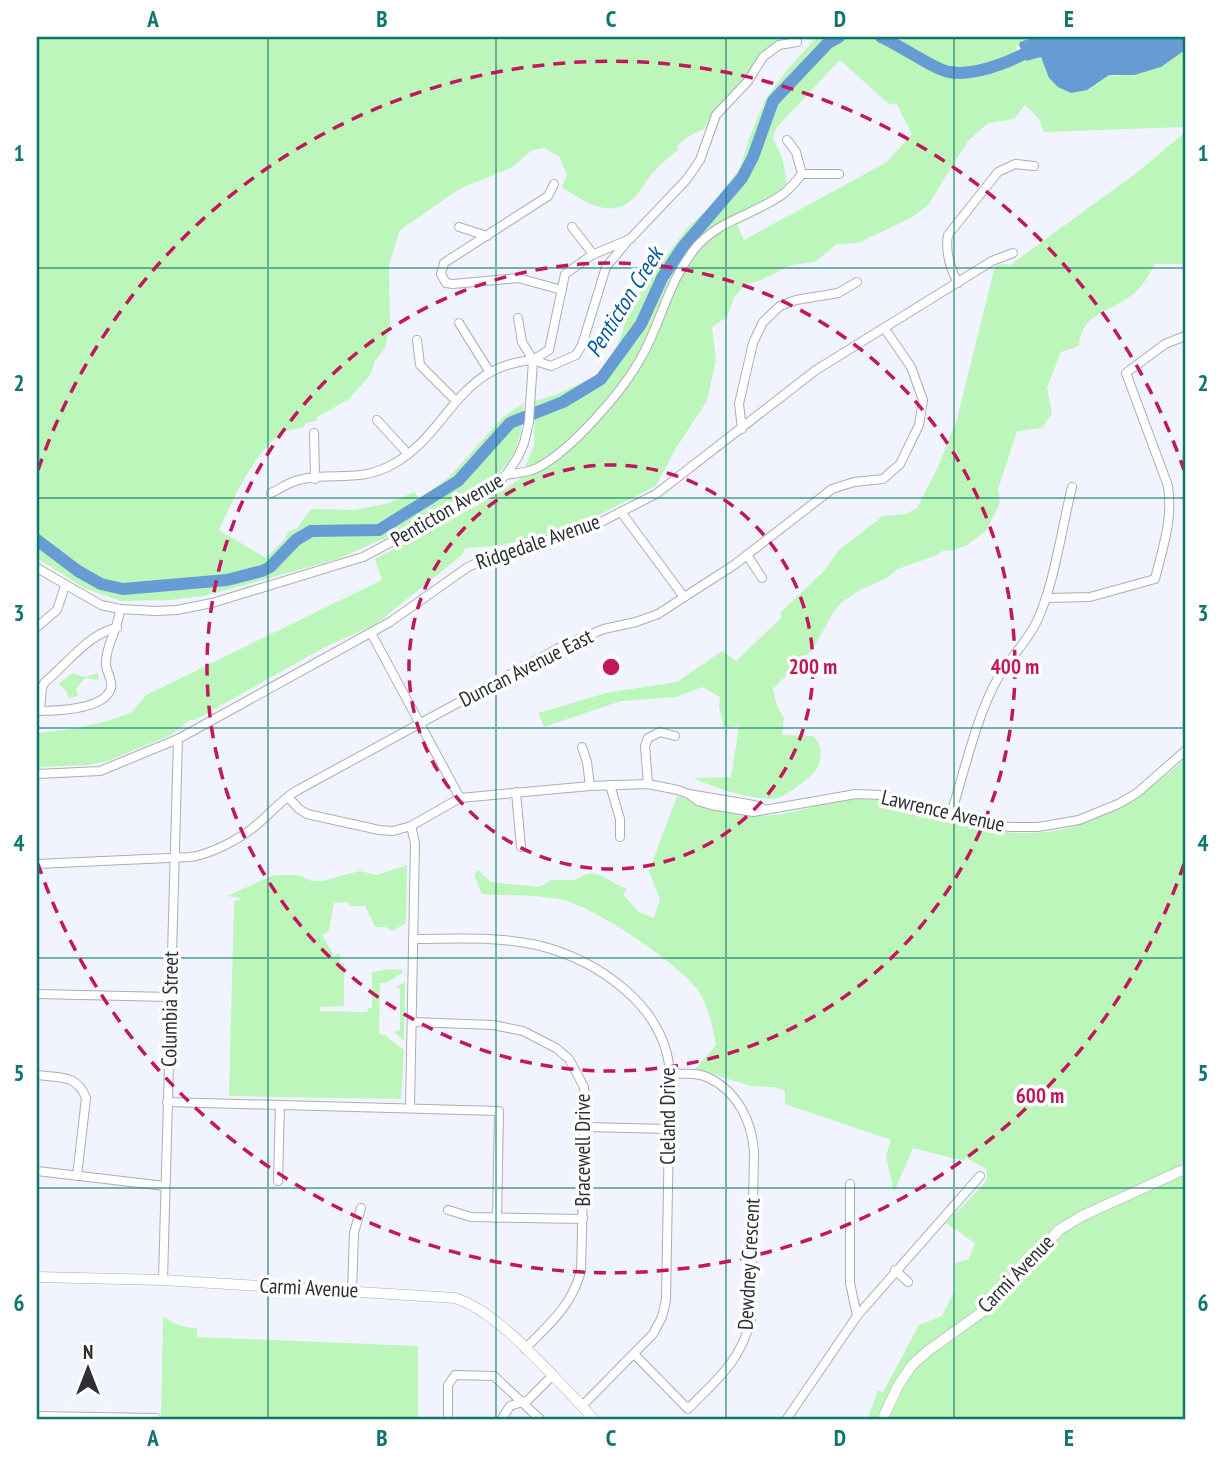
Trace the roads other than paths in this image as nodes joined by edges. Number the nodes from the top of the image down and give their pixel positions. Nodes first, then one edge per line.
1 (797, 42) dead end
2 (788, 140) dead end
3 (1034, 166) dead end
4 (802, 174) junction
5 (839, 174) dead end
6 (554, 184) dead end
7 (458, 227) dead end
8 (572, 227) dead end
9 (487, 236) junction
10 (630, 239) junction
11 (593, 254) junction
12 (1013, 254) dead end
13 (857, 282) dead end
14 (958, 283) junction
15 (562, 290) junction
16 (519, 318) dead end
17 (459, 323) dead end
18 (885, 329) junction
19 (1185, 336) edge
20 (417, 341) dead end
21 (533, 360) junction
22 (489, 372) junction
23 (456, 401) junction
24 (377, 420) dead end
25 (742, 429) junction
26 (314, 433) dead end
27 (408, 454) junction
28 (506, 475) junction
29 (314, 479) junction
30 (1072, 487) dead end
31 (271, 493) dead end
32 (621, 512) junction
33 (747, 555) junction
34 (37, 568) edge
35 (762, 578) dead end
36 (65, 586) junction
37 (684, 597) junction
38 (1046, 598) junction
39 (120, 609) junction
40 (37, 627) edge
41 (117, 628) junction
42 (371, 633) junction
43 (38, 711) edge
44 (420, 724) junction
45 (675, 736) dead end
46 (178, 739) junction
47 (582, 747) dead end
48 (1185, 751) edge
49 (37, 774) edge
50 (648, 784) junction
51 (610, 785) junction
52 (590, 786) junction
53 (516, 792) junction
54 (288, 797) junction
55 (460, 799) junction
56 (951, 814) junction
57 (411, 826) junction
58 (620, 837) dead end
59 (521, 847) dead end
60 (173, 857) junction
61 (37, 864) edge
62 (414, 939) junction
63 (37, 994) edge
64 (170, 997) junction
65 (412, 1022) junction
66 (670, 1074) junction
67 (37, 1075) edge
68 (167, 1102) junction
69 (280, 1105) junction
70 (410, 1108) junction
71 (585, 1127) junction
72 (669, 1129) junction
73 (1185, 1169) edge
74 (37, 1171) edge
75 (77, 1176) junction
76 (980, 1176) dead end
77 (278, 1181) dead end
78 (850, 1184) dead end
79 (165, 1186) junction
80 (361, 1208) dead end
81 (448, 1210) dead end
82 (497, 1218) junction
83 (583, 1219) junction
84 (895, 1270) junction
85 (37, 1277) edge
86 (163, 1280) junction
87 (908, 1282) dead end
88 (352, 1291) junction
89 (857, 1316) junction
90 (524, 1349) junction
91 (634, 1354) junction
92 (552, 1376) junction
93 (522, 1401) junction
94 (582, 1406) junction
95 (37, 1416) edge
96 (156, 1418) dead end
97 (448, 1420) edge
98 (501, 1420) edge
99 (541, 1420) edge
100 (594, 1420) edge
101 (786, 1420) edge
102 (882, 1420) edge

1 - 10 street
2 - 4 street
3 - 14 street
4 - 5 street
4 - 28 street, Penticton Avenue
6 - 9 street
7 - 9 street
8 - 11 street
9 - 15 street
10 - 11 street
10 - 21 street
11 - 15 street
12 - 14 street, Ridgedale Avenue
13 - 25 street
14 - 18 street, Ridgedale Avenue
15 - 21 street
16 - 21 street
17 - 22 street
18 - 25 street, Ridgedale Avenue
18 - 33 street, Duncan Avenue East
19 - 38 street
20 - 23 street
21 - 22 street
21 - 28 street
22 - 23 street
23 - 27 street
24 - 27 street
25 - 32 street, Ridgedale Avenue
26 - 29 street
27 - 29 street
28 - 39 street, Penticton Avenue
29 - 31 street
30 - 38 street
32 - 37 street
32 - 42 street, Ridgedale Avenue
33 - 35 street
33 - 37 street, Duncan Avenue East
34 - 36 street, Penticton Avenue
36 - 39 street, Penticton Avenue
36 - 40 street
37 - 44 street, Duncan Avenue East
38 - 56 street
39 - 41 street
41 - 43 street
41 - 43 street
42 - 44 street
42 - 46 street, Ridgedale Avenue
44 - 54 street, Duncan Avenue East
44 - 55 street
45 - 50 street
46 - 49 street, Ridgedale Avenue
46 - 60 street, Columbia Street
47 - 52 street
48 - 56 street, Lawrence Avenue
50 - 51 street, Lawrence Avenue
50 - 56 street, Lawrence Avenue
51 - 52 street, Lawrence Avenue
51 - 58 street
52 - 53 street, Lawrence Avenue
53 - 55 street, Lawrence Avenue
53 - 59 street
54 - 57 street, Lawrence Avenue
54 - 60 street, Duncan Avenue East
55 - 57 street, Lawrence Avenue
57 - 62 street
60 - 61 street, Duncan Avenue East
60 - 64 street, Columbia Street
62 - 65 street
62 - 66 street, Cleland Drive
63 - 64 street
64 - 68 street, Columbia Street
65 - 70 street
65 - 71 street, Bracewell Drive
66 - 72 street, Cleland Drive
66 - 91 street, Dewdney Crescent
67 - 75 street
68 - 69 street
68 - 79 street, Columbia Street
69 - 70 street
69 - 77 street
70 - 82 street
71 - 72 street
71 - 83 street, Bracewell Drive
72 - 91 street, Cleland Drive
73 - 102 street, Carmi Avenue
74 - 75 street
75 - 79 street
76 - 84 street
78 - 89 street
79 - 86 street, Columbia Street
80 - 88 street
81 - 82 street
82 - 83 street
83 - 90 street, Bracewell Drive
84 - 87 street
84 - 89 street
85 - 86 street, Carmi Avenue
86 - 88 street, Carmi Avenue
88 - 90 street, Carmi Avenue
89 - 101 street
90 - 92 street, Carmi Avenue
91 - 94 street, Cleland Drive
92 - 93 street
92 - 94 street, Carmi Avenue
93 - 97 street
93 - 98 street
93 - 99 street
94 - 100 street, Carmi Avenue
95 - 96 street

